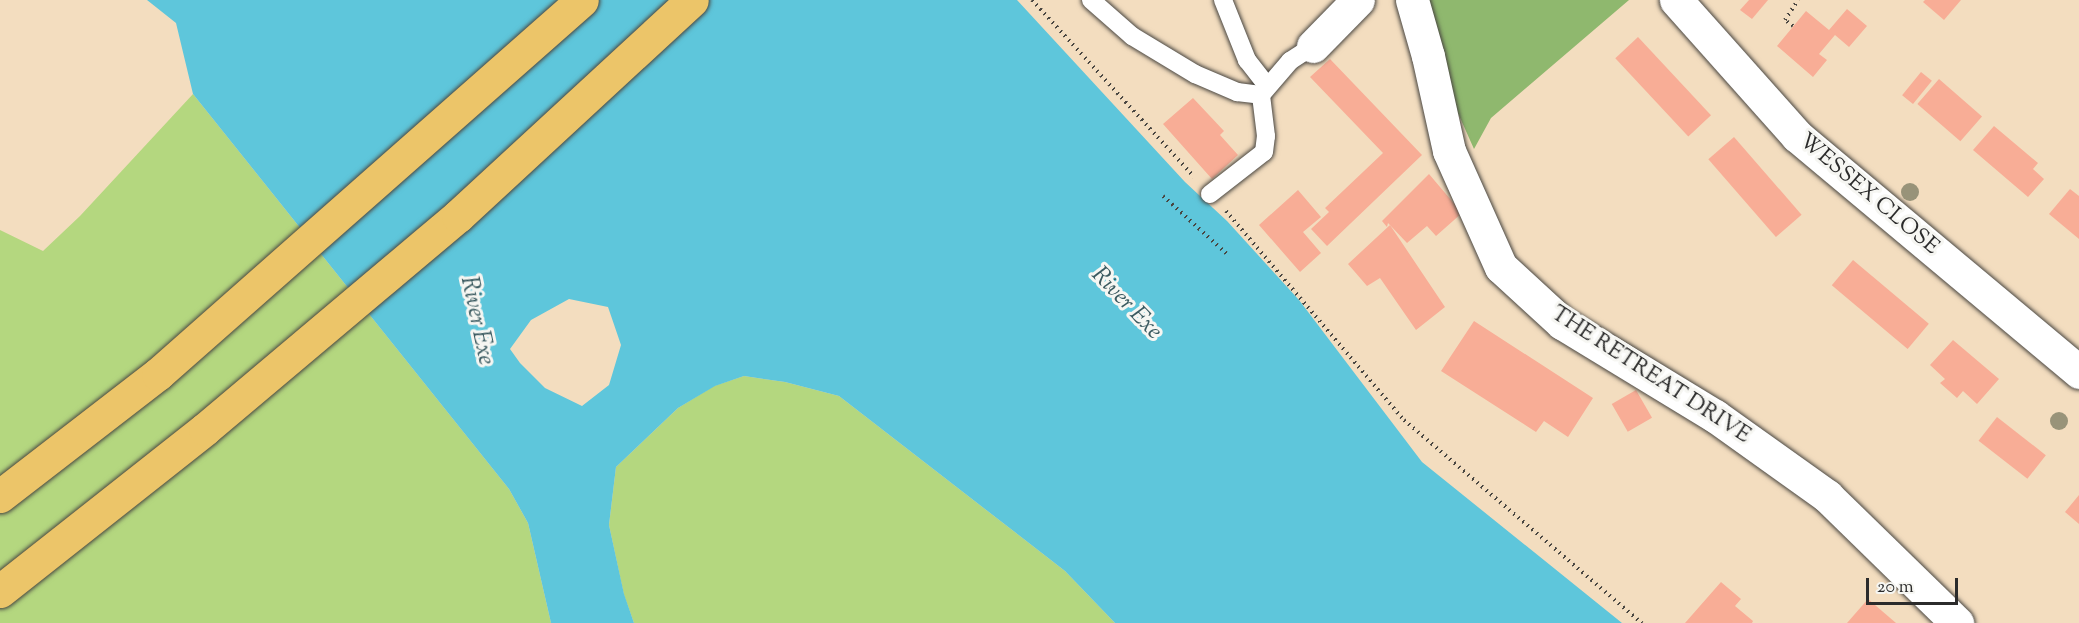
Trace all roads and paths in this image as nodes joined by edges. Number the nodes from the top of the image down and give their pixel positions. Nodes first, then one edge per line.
1 (582, 0) edge
2 (692, 0) edge
3 (1032, 0) edge
4 (1091, 0) edge
5 (1223, 0) edge
6 (1358, 0) edge
7 (1412, 0) edge
8 (1676, 0) edge
9 (1798, 0) edge
10 (1793, 26) dead end
11 (1313, 46) joint
12 (1264, 90) junction
13 (1210, 194) junction
14 (1163, 196) dead end
15 (1227, 254) dead end
16 (2079, 372) edge
17 (0, 496) edge
18 (0, 591) edge
19 (1642, 623) edge
20 (1957, 623) edge

1 - 17 highway
2 - 18 highway
3 - 13 path
4 - 12 lane
5 - 12 lane
6 - 11 street
7 - 20 street, THE RETREAT DRIVE
8 - 16 street, WESSEX CLOSE
9 - 10 path
11 - 12 lane
12 - 13 lane
13 - 19 path
14 - 15 path

